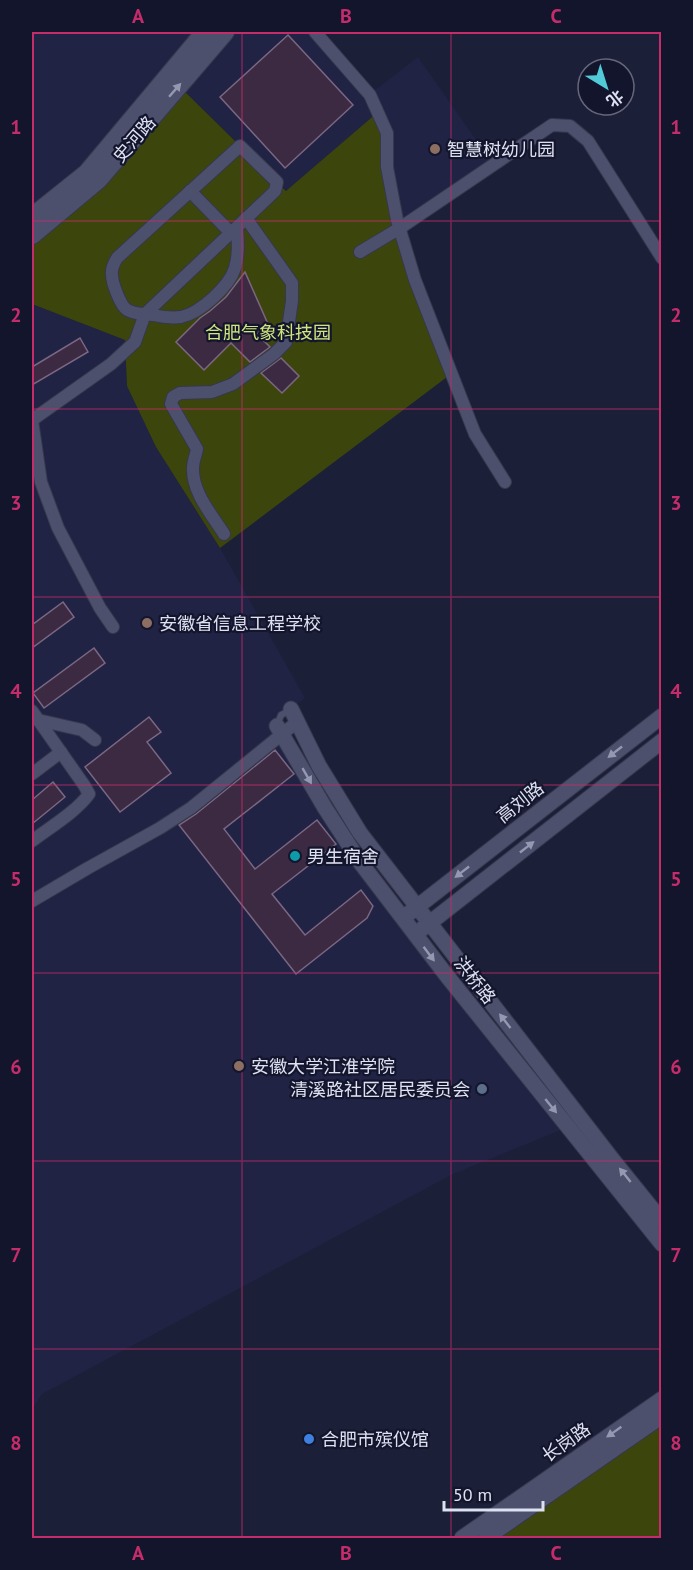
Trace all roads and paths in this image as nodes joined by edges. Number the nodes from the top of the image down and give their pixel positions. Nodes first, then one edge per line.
1 (205, 32) edge
2 (225, 32) edge
3 (315, 32) edge
4 (190, 191) junction
5 (32, 217) edge
6 (238, 226) junction
7 (399, 228) junction
8 (32, 235) edge
9 (360, 252) dead end
10 (662, 258) edge
11 (145, 314) junction
12 (32, 420) edge
13 (505, 482) dead end
14 (224, 534) dead end
15 (113, 627) dead end
16 (35, 716) edge
17 (294, 716) joint
18 (662, 716) edge
19 (280, 730) junction
20 (95, 740) dead end
21 (662, 741) edge
22 (61, 752) junction
23 (32, 774) edge
24 (32, 841) edge
25 (32, 901) edge
26 (416, 907) junction
27 (402, 918) junction
28 (429, 924) junction
29 (415, 935) junction
30 (662, 1221) edge
31 (662, 1244) edge
32 (662, 1399) edge
33 (662, 1416) edge
34 (462, 1539) edge
35 (486, 1539) edge

1 - 5 main road, 史河路
8 -> 2 main road, 史河路
3 - 7 street
4 - 6 street
4 - 6 street
4 - 11 street
6 - 11 street
6 - 11 street
6 - 14 street
7 - 9 street
7 - 10 street
7 - 13 street
11 - 12 street
12 - 15 street
16 - 20 street
16 - 22 street
17 - 19 street
17 - 26 street, 洪桥路
18 -> 26 street, 高刘路
19 - 25 street
19 -> 27 street, 洪桥路
28 -> 21 street
22 - 23 street
22 - 24 street
26 - 27 street, 高刘路
26 - 28 street, 洪桥路
27 - 29 street, 洪桥路
28 - 29 street
30 -> 28 street, 洪桥路
29 -> 31 street, 洪桥路
32 -> 34 street, 长岗路
33 - 35 street, 长岗路

